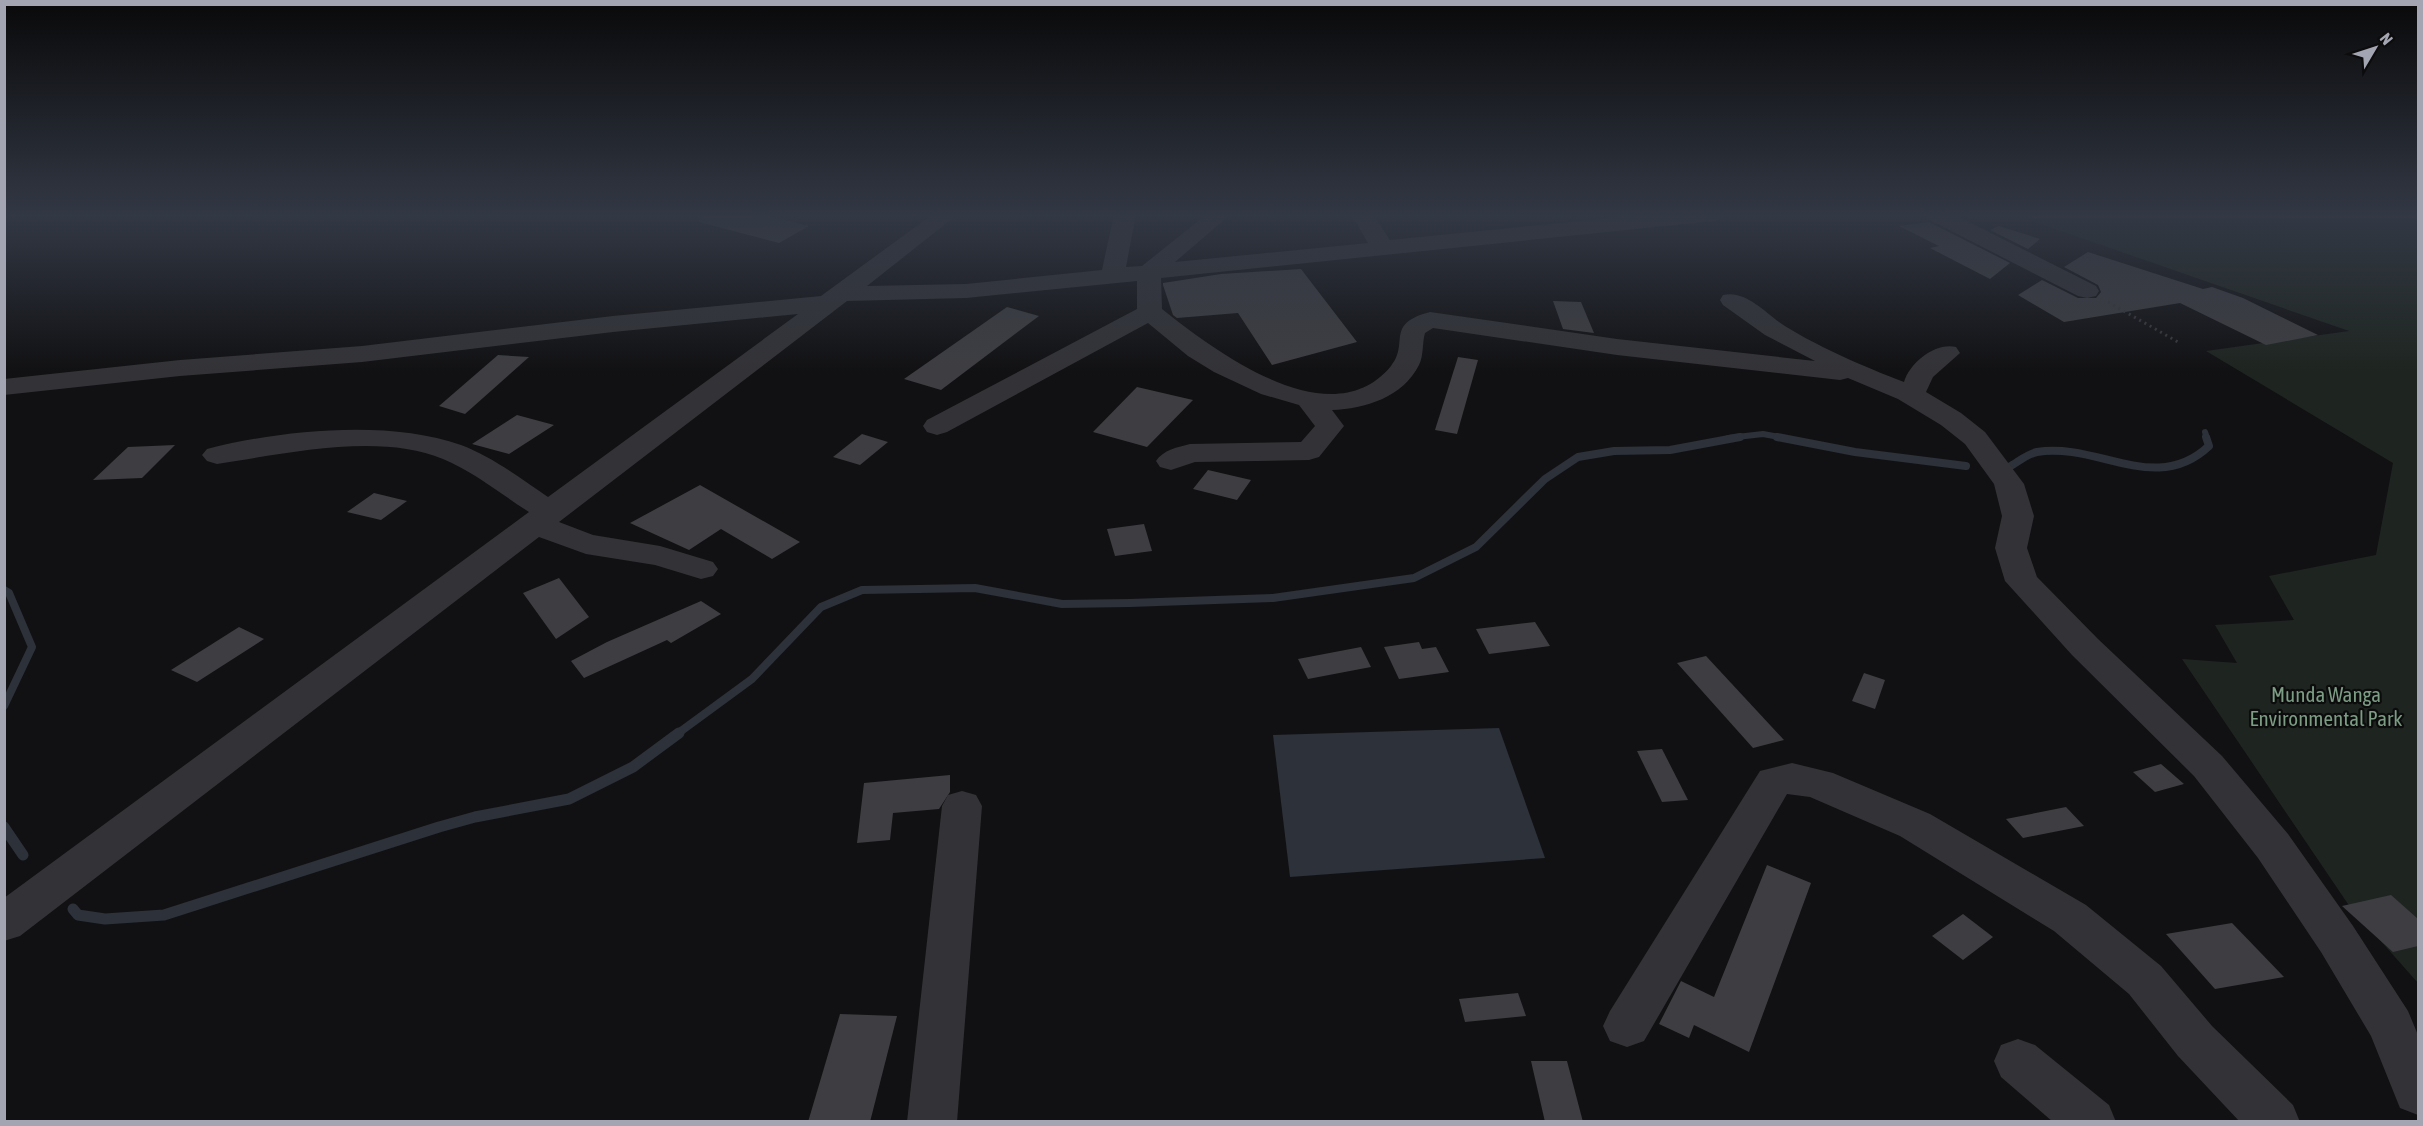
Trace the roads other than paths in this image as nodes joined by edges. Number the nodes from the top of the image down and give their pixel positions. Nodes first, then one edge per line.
1 (878, 267) edge
2 (1115, 267) edge
3 (1156, 267) edge
4 (1202, 267) edge
5 (2039, 267) edge
6 (1149, 272) junction
7 (1113, 276) junction
8 (2087, 291) road end
9 (836, 298) junction
10 (1732, 300) dead end
11 (1150, 312) junction
12 (1947, 353) dead end
13 (1862, 375) junction
14 (4, 387) edge
15 (1908, 393) junction
16 (1308, 399) junction
17 (937, 426) dead end
18 (217, 455) dead end
19 (1171, 461) dead end
20 (542, 518) junction
21 (701, 569) dead end
22 (962, 806) dead end
23 (4, 923) edge
24 (1628, 1026) dead end
25 (2018, 1061) dead end
26 (2418, 1092) edge
27 (932, 1122) edge
28 (2091, 1122) edge
29 (2275, 1122) edge

1 - 9 street
2 - 7 street
3 - 6 street
4 - 6 street
5 - 8 street
6 - 7 street
6 - 11 street
7 - 9 street
9 - 14 street
9 - 20 street
10 - 13 street
11 - 16 street
11 - 17 street
12 - 15 street
13 - 15 street
13 - 16 street
15 - 26 street
16 - 19 street
18 - 20 street
20 - 21 street
20 - 23 street
22 - 27 street
24 - 29 street
25 - 28 street

